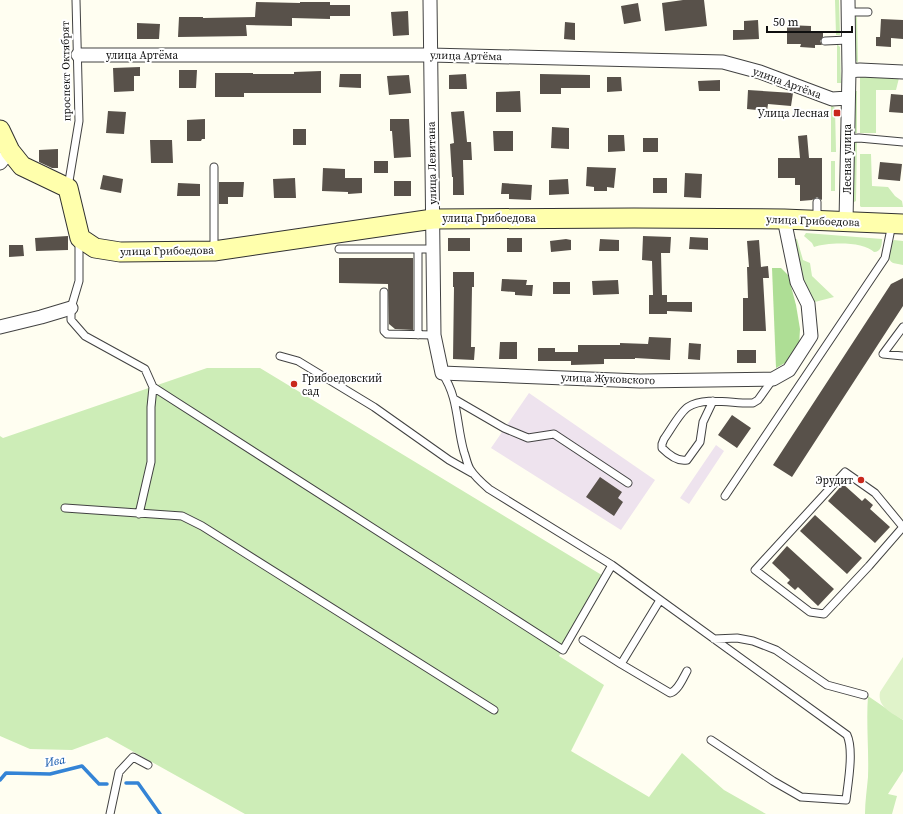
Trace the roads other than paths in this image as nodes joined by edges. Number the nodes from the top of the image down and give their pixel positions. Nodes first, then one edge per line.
1 (76, 0) edge
2 (430, 0) edge
3 (848, 6) edge
4 (868, 12) dead end
5 (848, 40) junction
6 (825, 41) dead end
7 (78, 55) junction
8 (430, 56) junction
9 (849, 71) junction
10 (903, 72) edge
11 (848, 98) junction
12 (0, 130) edge
13 (846, 139) junction
14 (903, 142) edge
15 (5, 157) edge
16 (214, 167) dead end
17 (68, 188) junction
18 (433, 219) junction
19 (784, 219) junction
20 (846, 221) junction
21 (897, 224) edge
22 (80, 238) junction
23 (339, 249) dead end
24 (418, 249) junction
25 (433, 249) junction
26 (214, 251) junction
27 (384, 292) dead end
28 (71, 308) junction
29 (0, 327) edge
30 (903, 327) edge
31 (418, 335) junction
32 (434, 335) junction
33 (280, 356) dead end
34 (903, 356) edge
35 (442, 372) junction
36 (773, 379) junction
37 (153, 387) junction
38 (454, 399) junction
39 (713, 401) junction
40 (474, 474) junction
41 (628, 483) dead end
42 (726, 496) dead end
43 (65, 508) dead end
44 (139, 514) junction
45 (903, 527) edge
46 (612, 565) junction
47 (660, 600) junction
48 (714, 639) junction
49 (583, 640) dead end
50 (622, 664) junction
51 (687, 671) dead end
52 (864, 695) dead end
53 (494, 710) dead end
54 (711, 740) dead end
55 (148, 765) dead end
56 (110, 814) edge

1 - 7 lane, проспект Октябрят
2 - 8 street, улица Левитана
3 - 4 lane
3 - 5 street, Лесная улица
5 - 6 lane
5 - 9 street, Лесная улица
7 - 8 street, улица Артёма
7 - 17 lane, проспект Октябрят
8 - 11 street, улица Артёма
8 - 18 street, улица Левитана
9 - 10 street
9 - 11 street, Лесная улица
11 - 13 street, Лесная улица
12 - 15 street
13 - 14 lane
13 - 20 street, Лесная улица
15 - 17 street
16 - 26 lane
17 - 22 street
18 - 19 street, улица Грибоедова
18 - 25 street, улица Левитана
18 - 26 street, улица Грибоедова
19 - 20 street, улица Грибоедова
19 - 36 street
20 - 21 street, улица Грибоедова
21 - 42 lane
22 - 26 street, улица Грибоедова
22 - 28 lane
23 - 24 lane
24 - 25 lane
24 - 31 lane
25 - 32 street, улица Левитана
27 - 31 lane
28 - 29 street
28 - 37 lane
30 - 34 lane
31 - 32 lane
32 - 35 street, улица Левитана
33 - 40 lane
35 - 36 street, улица Жуковского
35 - 38 lane
36 - 39 lane
37 - 44 lane
37 - 46 lane
38 - 40 lane
38 - 41 lane
39 - 39 lane
40 - 46 lane
43 - 44 lane
44 - 53 lane
45 - 45 lane
46 - 47 lane
47 - 48 lane
47 - 50 lane
48 - 52 lane
48 - 54 lane
49 - 50 lane
50 - 51 lane
55 - 56 lane

